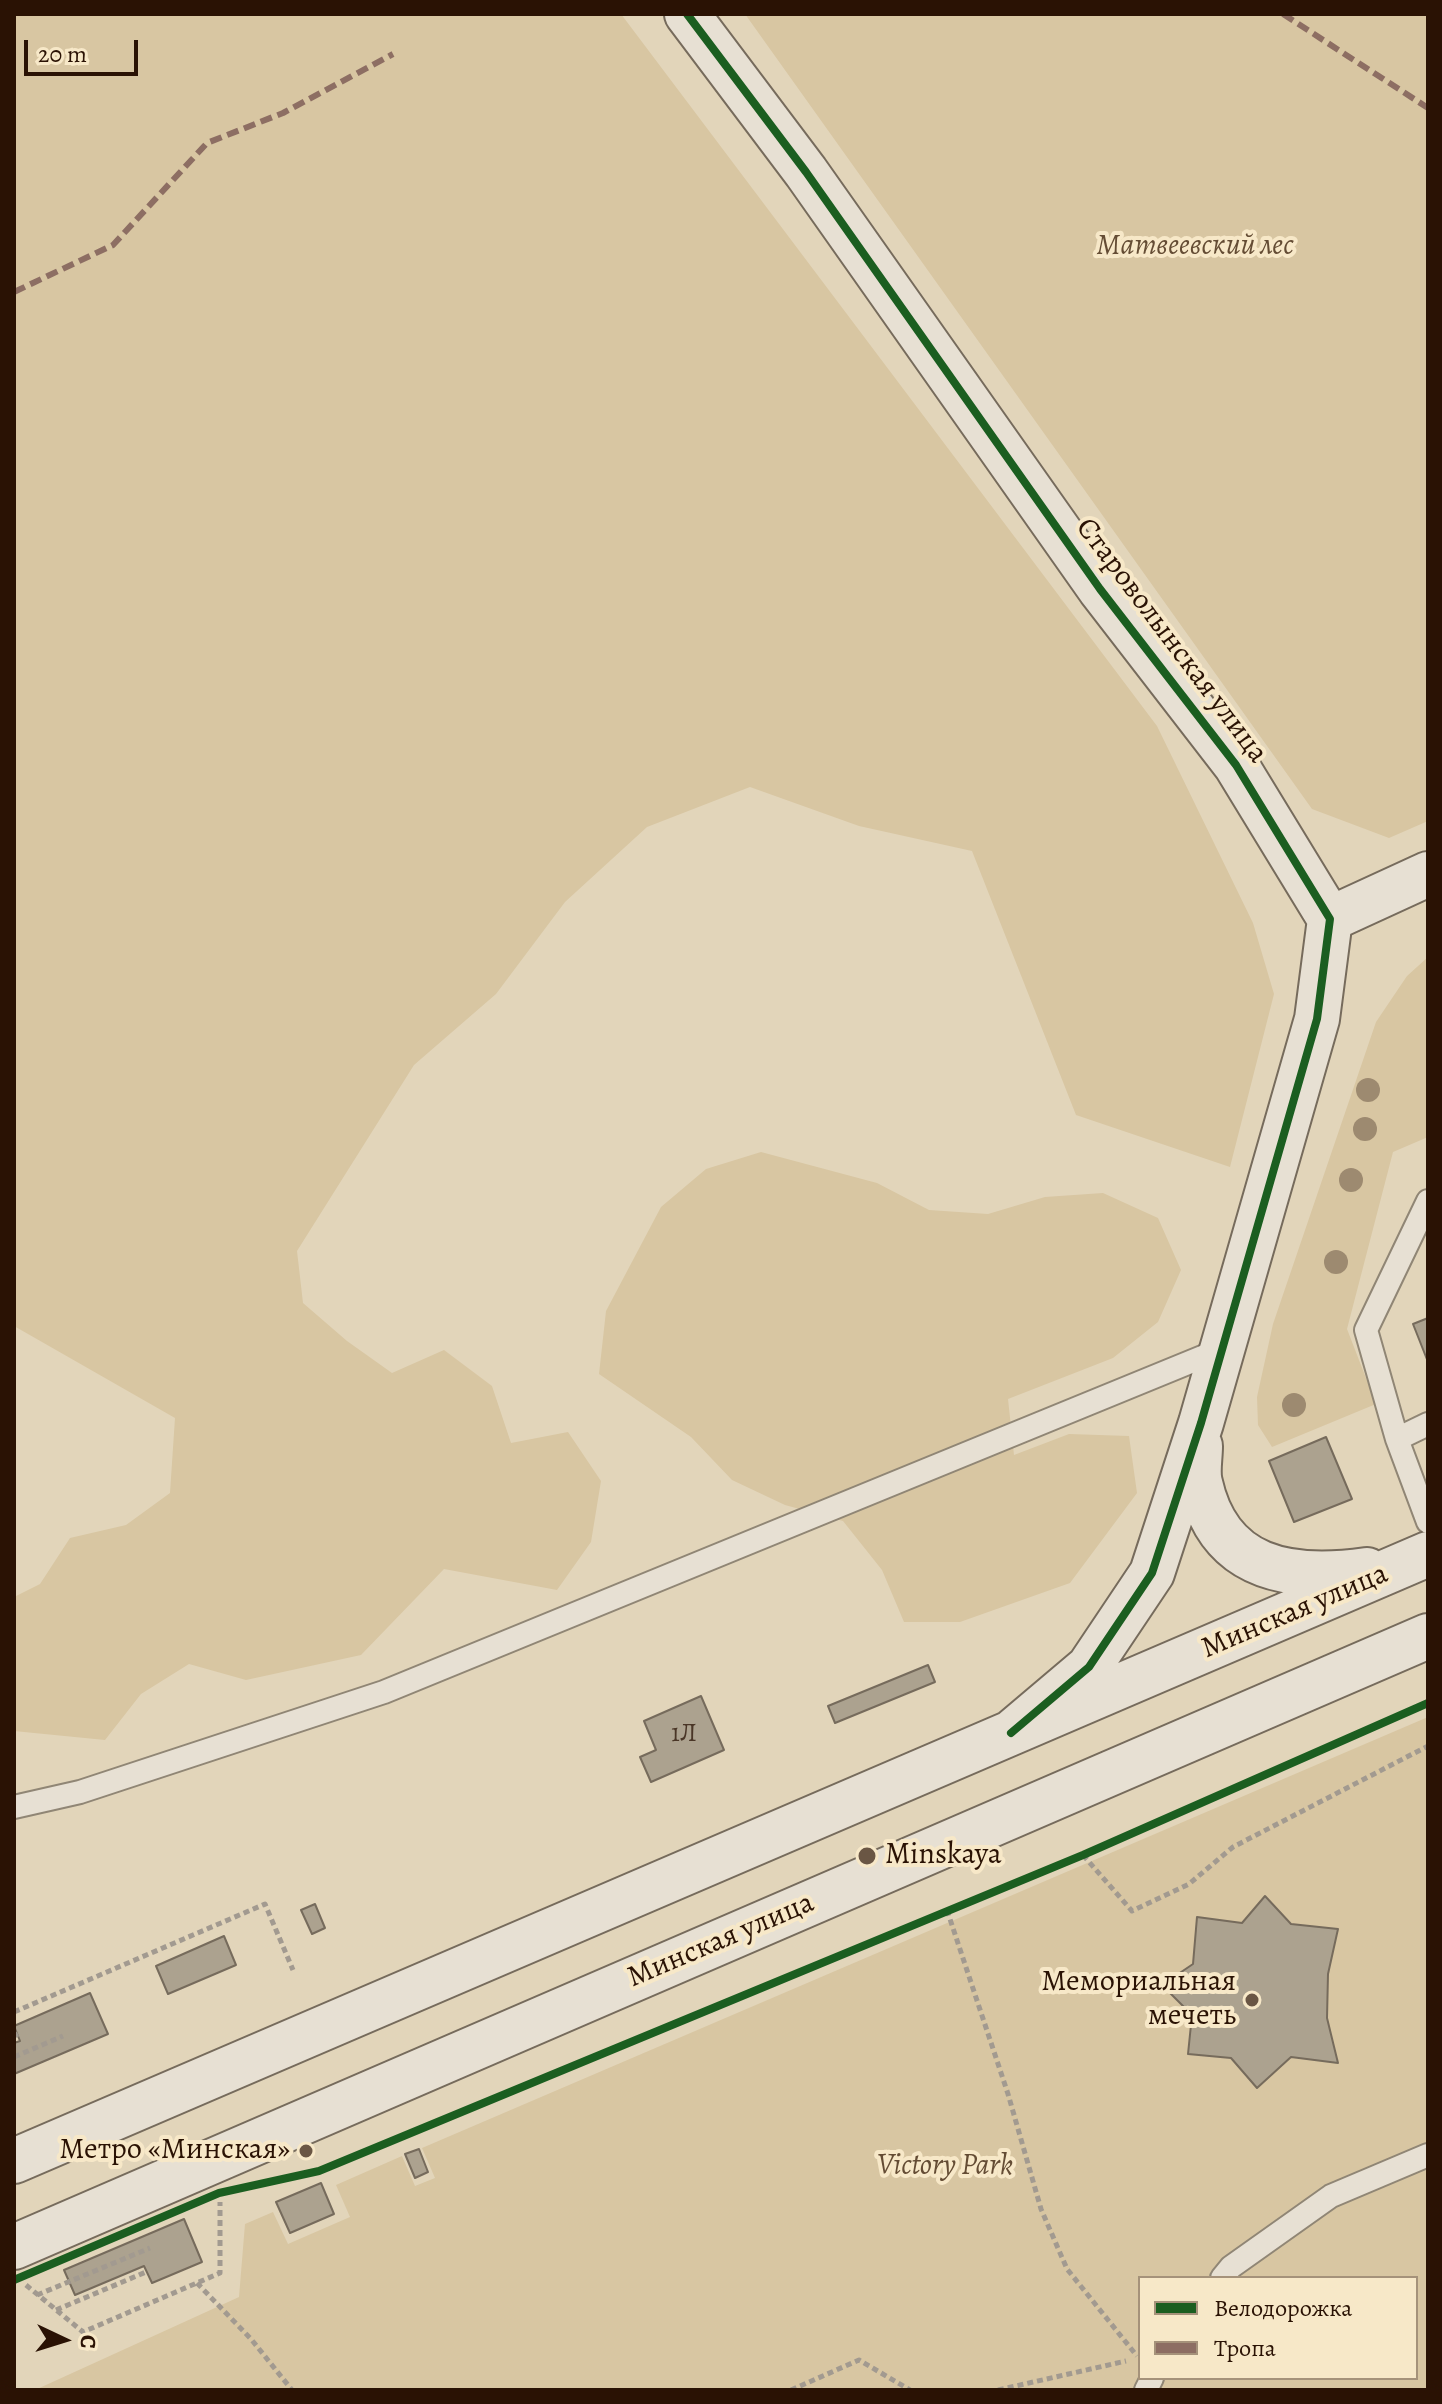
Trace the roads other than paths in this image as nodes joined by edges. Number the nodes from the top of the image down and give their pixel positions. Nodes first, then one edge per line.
1 (687, 14) edge
2 (1428, 874) edge
3 (1330, 919) junction
4 (1428, 1201) edge
5 (1222, 1349) junction
6 (1201, 1423) junction
7 (1428, 1424) edge
8 (1397, 1439) junction
9 (1428, 1522) edge
10 (1416, 1560) edge
11 (1425, 1641) edge
12 (1011, 1733) junction
13 (14, 1807) edge
14 (1428, 2155) edge
15 (14, 2161) edge
16 (16, 2262) edge
17 (1224, 2276) edge

1 - 3 main road, Староволынская улица
2 - 3 main road
3 - 5 main road
4 - 8 lane
5 - 6 main road
5 - 13 lane
6 - 10 main road
6 - 12 main road
7 - 8 lane
8 - 9 lane
10 - 12 main road, Минская улица
11 - 16 main road, Минская улица
12 - 15 main road, Минская улица
14 - 17 lane

